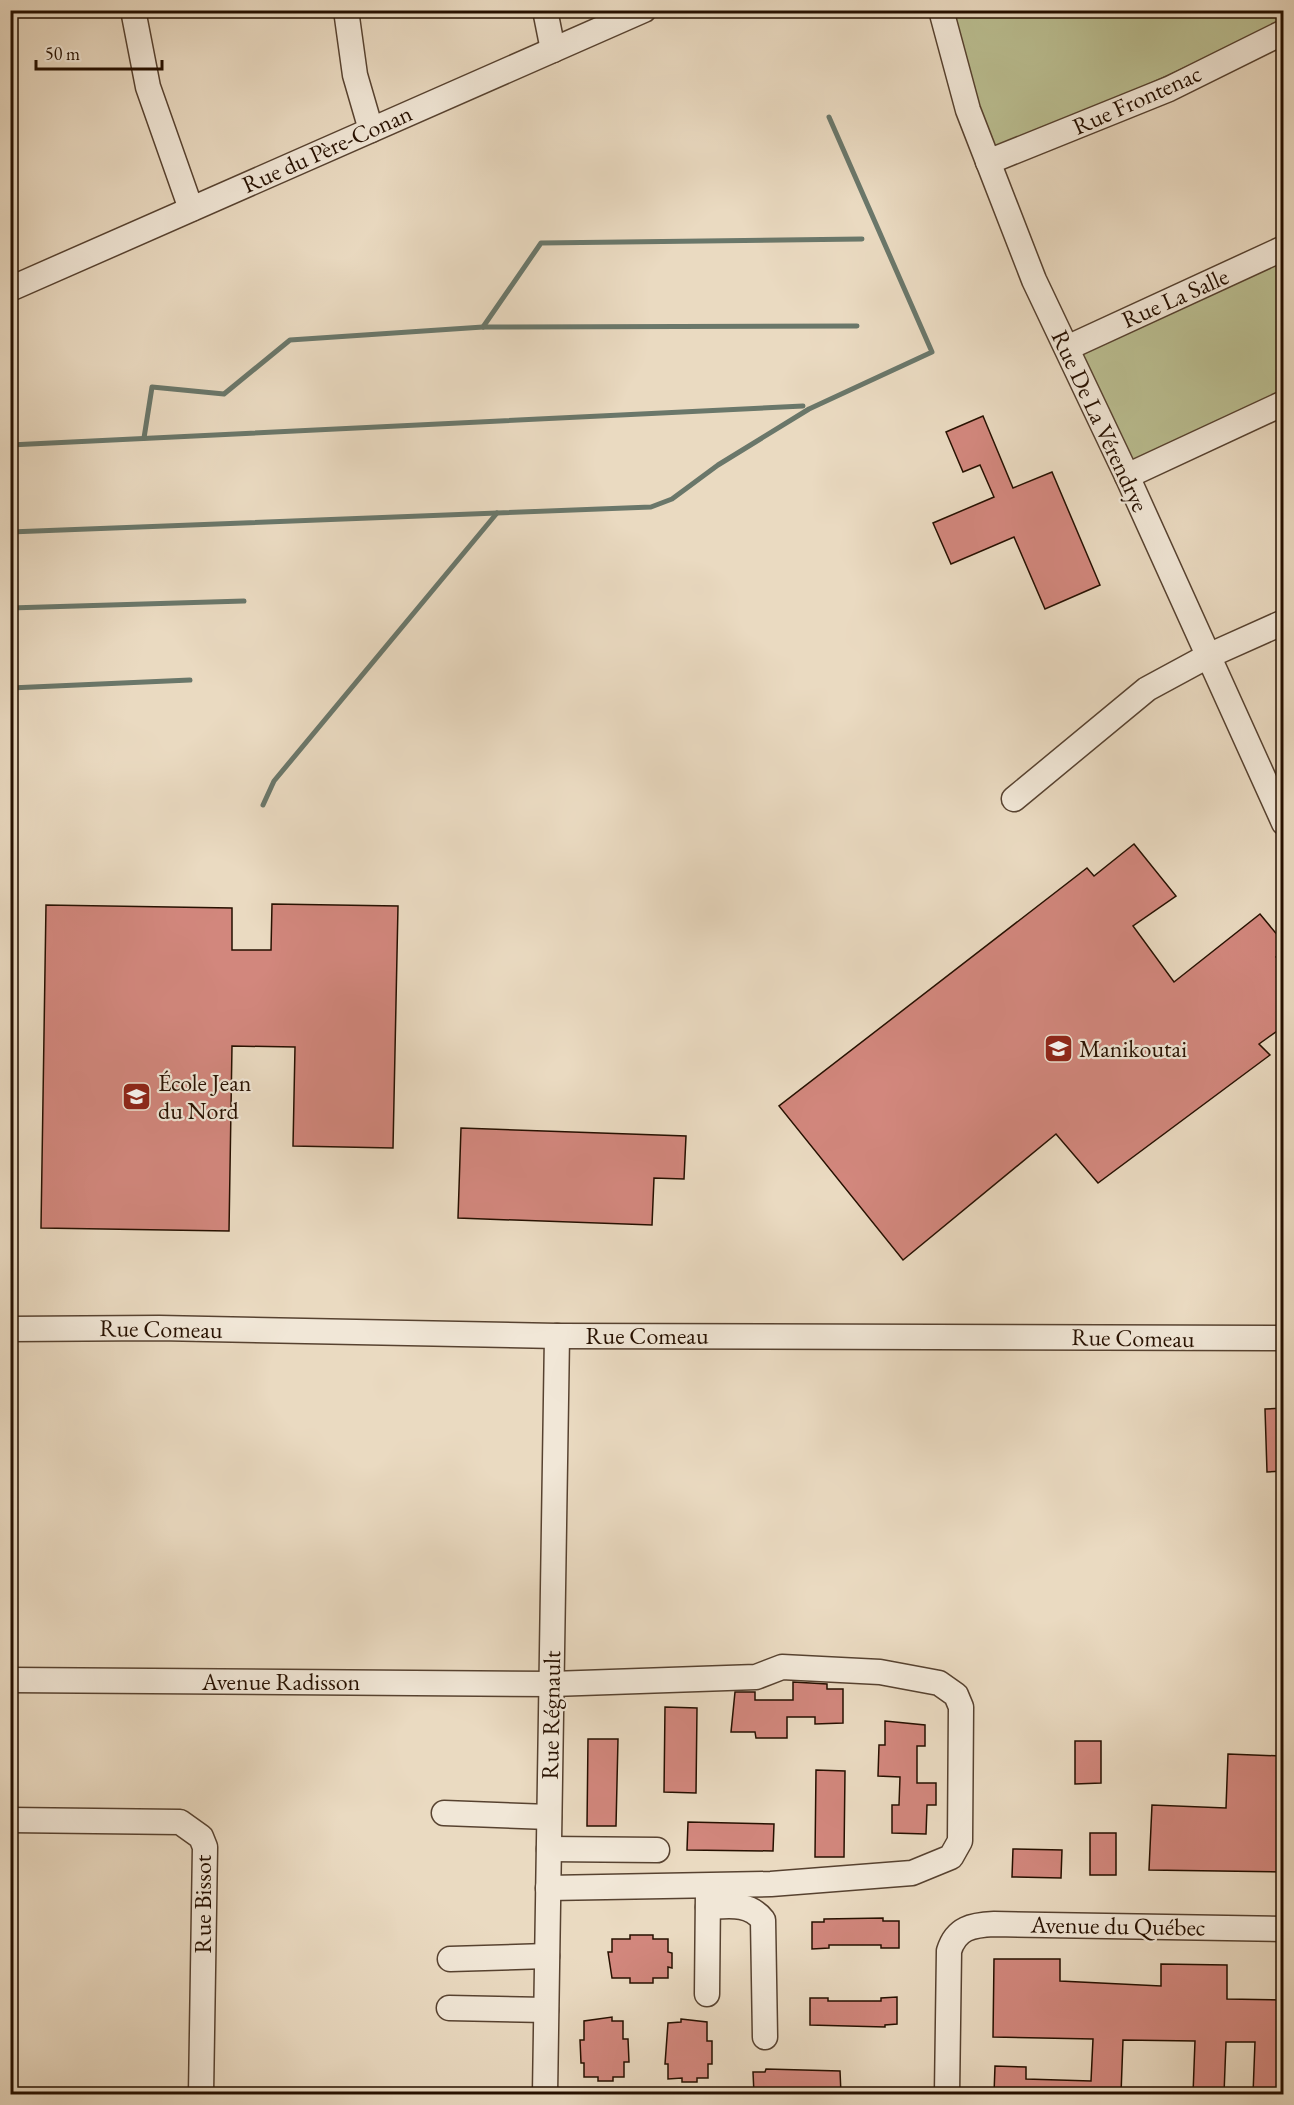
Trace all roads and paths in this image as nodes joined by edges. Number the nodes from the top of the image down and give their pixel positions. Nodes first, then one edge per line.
1 (133, 10) edge
2 (346, 10) edge
3 (545, 10) edge
4 (644, 10) edge
5 (940, 10) edge
6 (1284, 32) edge
7 (553, 50) junction
8 (371, 130) junction
9 (988, 162) junction
10 (191, 209) junction
11 (1284, 248) edge
12 (10, 288) edge
13 (1067, 348) junction
14 (1284, 403) edge
15 (1127, 476) junction
16 (1284, 622) edge
17 (1208, 656) junction
18 (1014, 799) dead end
19 (1284, 823) edge
20 (10, 1329) edge
21 (557, 1336) junction
22 (1284, 1338) edge
23 (10, 1680) edge
24 (552, 1684) junction
25 (444, 1813) dead end
26 (549, 1817) junction
27 (10, 1820) edge
28 (549, 1849) junction
29 (657, 1850) dead end
30 (548, 1888) junction
31 (708, 1896) junction
32 (1284, 1929) edge
33 (547, 1956) junction
34 (450, 1959) dead end
35 (707, 1994) dead end
36 (449, 2008) dead end
37 (546, 2010) junction
38 (765, 2037) dead end
39 (201, 2094) edge
40 (545, 2094) edge
41 (947, 2094) edge

1 - 10 street
2 - 8 street
3 - 7 street
4 - 7 street, Rue du Père-Conan
5 - 9 street, Rue De La Vérendrye
6 - 9 street, Rue Frontenac
7 - 8 street, Rue du Père-Conan
8 - 10 street, Rue du Père-Conan
9 - 13 street, Rue De La Vérendrye
10 - 12 street, Rue du Père-Conan
11 - 13 street, Rue La Salle
13 - 15 street, Rue De La Vérendrye
14 - 15 street
15 - 17 street, Rue De La Vérendrye
16 - 17 street
17 - 18 street
17 - 19 street, Rue De La Vérendrye
20 - 21 street, Rue Comeau
21 - 22 street, Rue Comeau
21 - 24 street, Rue Régnault
23 - 24 street, Avenue Radisson
24 - 26 street, Rue Régnault
24 - 31 street, Avenue Radisson
25 - 26 street
26 - 28 street, Rue Régnault
27 - 39 street, Rue Bissot
28 - 29 street
28 - 30 street, Rue Régnault
30 - 31 street
30 - 33 street, Rue Régnault
31 - 35 street
31 - 38 street
32 - 41 street, Avenue du Québec
33 - 34 street
33 - 37 street, Rue Régnault
36 - 37 street
37 - 40 street, Rue Régnault

